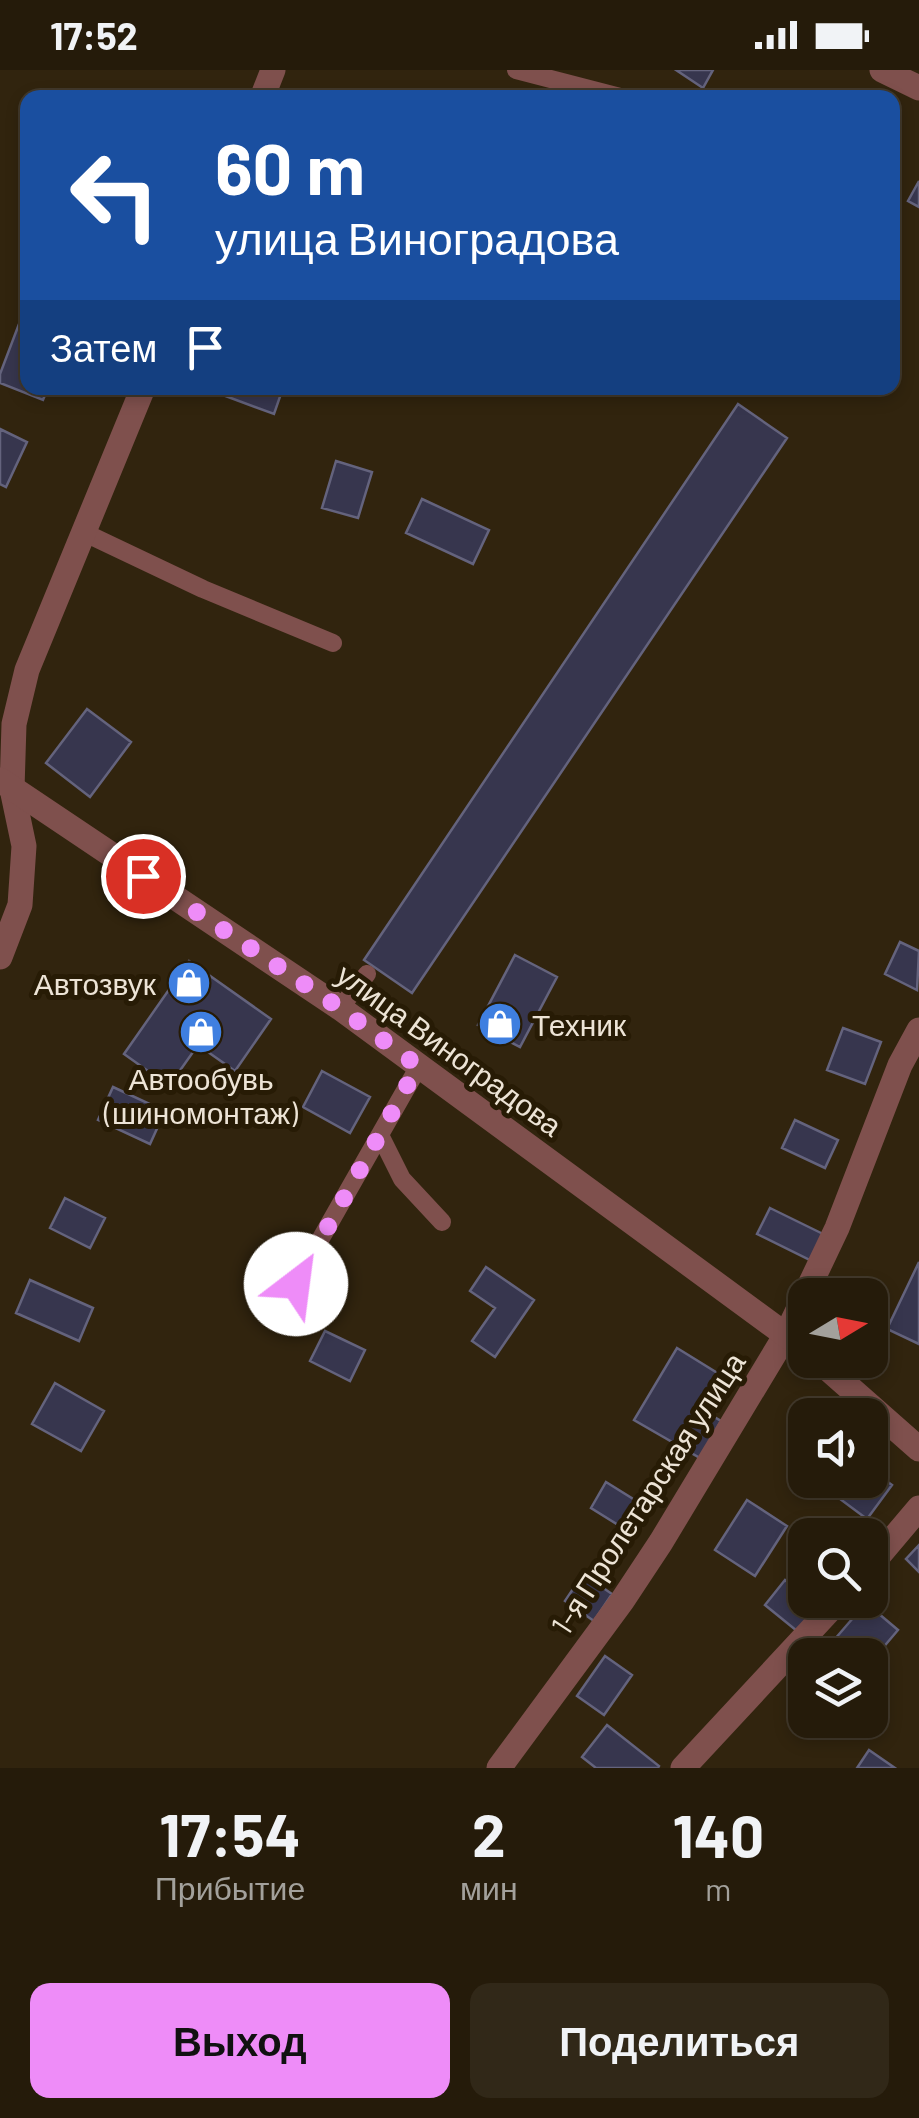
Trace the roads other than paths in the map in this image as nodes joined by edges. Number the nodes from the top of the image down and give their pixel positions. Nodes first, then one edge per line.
1 (516, 70) edge
2 (882, 70) edge
3 (919, 88) edge
4 (593, 90) edge
5 (139, 395) edge
6 (83, 532) junction
7 (333, 643) dead end
8 (6, 785) edge
9 (0, 957) edge
10 (366, 974) dead end
11 (340, 1008) junction
12 (919, 1030) edge
13 (418, 1066) junction
14 (380, 1135) junction
15 (442, 1222) dead end
16 (819, 1278) edge
17 (296, 1284) dead end
18 (788, 1335) edge
19 (788, 1353) edge
20 (838, 1378) edge
21 (919, 1449) edge
22 (919, 1508) edge
23 (888, 1545) edge
24 (822, 1618) edge
25 (499, 1768) edge
26 (682, 1768) edge

1 - 4 lane
2 - 3 street
5 - 6 street
6 - 7 lane
6 - 8 street
8 - 9 street
8 - 11 street, улица Виноградова
10 - 11 lane
11 - 13 street, улица Виноградова
12 - 16 street, 1-я Пролетарская улица
13 - 14 lane
13 - 18 street, улица Виноградова
14 - 15 lane
14 - 17 lane
19 - 25 street, 1-я Пролетарская улица
20 - 21 street
22 - 23 street
24 - 26 street

